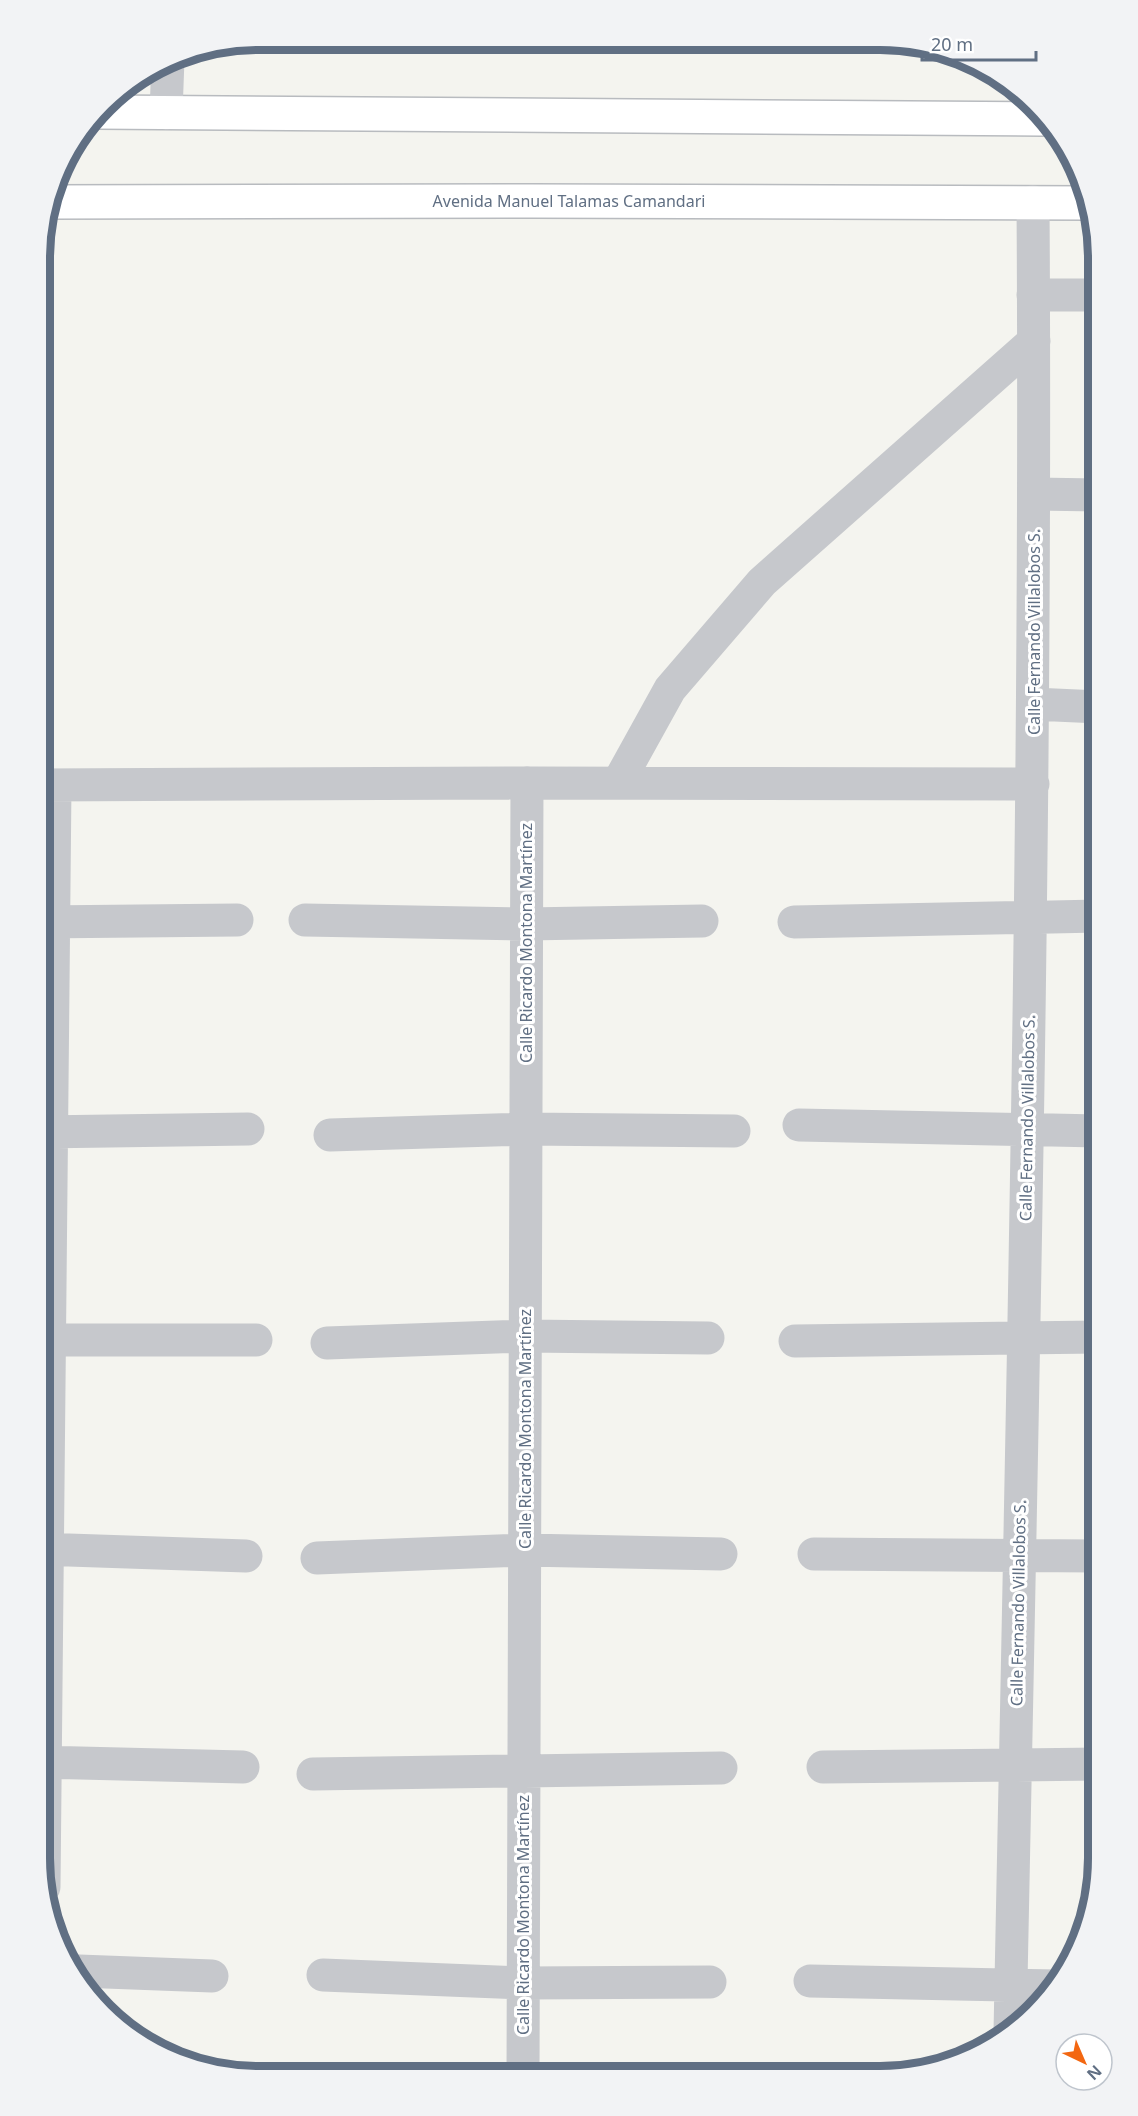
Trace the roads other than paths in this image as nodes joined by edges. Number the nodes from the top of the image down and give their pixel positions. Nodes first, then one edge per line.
1 (168, 70) edge
2 (109, 112) edge
3 (166, 113) junction
4 (1037, 120) edge
5 (58, 202) edge
6 (1033, 202) junction
7 (1081, 203) edge
8 (1033, 295) junction
9 (1088, 295) edge
10 (1034, 341) junction
11 (1034, 494) junction
12 (1088, 495) edge
13 (1033, 704) junction
14 (1088, 706) edge
15 (527, 783) junction
16 (618, 783) junction
17 (1033, 784) junction
18 (50, 785) edge
19 (1030, 916) junction
20 (1088, 916) edge
21 (237, 920) dead end
22 (305, 920) dead end
23 (702, 921) dead end
24 (50, 922) edge
25 (794, 922) dead end
26 (526, 924) junction
27 (799, 1125) dead end
28 (248, 1129) dead end
29 (526, 1129) junction
30 (1027, 1130) junction
31 (734, 1131) dead end
32 (1088, 1131) edge
33 (50, 1132) edge
34 (330, 1135) dead end
35 (525, 1336) junction
36 (1023, 1337) junction
37 (1088, 1337) edge
38 (708, 1338) dead end
39 (50, 1340) edge
40 (256, 1340) dead end
41 (795, 1341) dead end
42 (327, 1343) dead end
43 (50, 1549) edge
44 (525, 1550) junction
45 (721, 1554) dead end
46 (814, 1554) dead end
47 (246, 1556) dead end
48 (1088, 1556) edge
49 (1019, 1557) junction
50 (317, 1558) dead end
51 (50, 1762) edge
52 (1088, 1764) edge
53 (1015, 1766) junction
54 (243, 1767) dead end
55 (823, 1767) dead end
56 (721, 1768) dead end
57 (524, 1772) junction
58 (313, 1774) dead end
59 (83, 1971) edge
60 (212, 1976) dead end
61 (323, 1976) dead end
62 (810, 1981) dead end
63 (710, 1982) dead end
64 (523, 1983) junction
65 (1011, 1985) junction
66 (1045, 1986) edge
67 (1010, 2021) edge
68 (523, 2066) edge

1 - 3 street
2 - 3 main road
3 - 4 main road
5 - 6 main road, Avenida Manuel Talamas Camandari
6 - 7 main road, Avenida Manuel Talamas Camandari
6 - 8 street, Calle Fernando Villalobos S.
8 - 9 street
8 - 10 street, Calle Fernando Villalobos S.
10 - 11 street, Calle Fernando Villalobos S.
10 - 16 street
11 - 12 street
11 - 13 street, Calle Fernando Villalobos S.
13 - 14 street
13 - 17 street, Calle Fernando Villalobos S.
15 - 16 street
15 - 18 street
15 - 26 street, Calle Ricardo Montona Martínez
16 - 17 street
17 - 19 street, Calle Fernando Villalobos S.
19 - 20 street
19 - 25 street
19 - 30 street, Calle Fernando Villalobos S.
21 - 24 street
22 - 26 street
23 - 26 street
26 - 29 street, Calle Ricardo Montona Martínez
27 - 30 street
28 - 33 street
29 - 31 street
29 - 34 street
29 - 35 street, Calle Ricardo Montona Martínez
30 - 32 street
30 - 36 street, Calle Fernando Villalobos S.
35 - 38 street
35 - 42 street
35 - 44 street, Calle Ricardo Montona Martínez
36 - 37 street
36 - 41 street
36 - 49 street, Calle Fernando Villalobos S.
39 - 40 street
43 - 47 street
44 - 45 street
44 - 50 street
44 - 57 street, Calle Ricardo Montona Martínez
46 - 49 street
48 - 49 street
49 - 53 street, Calle Fernando Villalobos S.
51 - 54 street
52 - 53 street
53 - 55 street
53 - 65 street, Calle Fernando Villalobos S.
56 - 57 street
57 - 58 street
57 - 64 street, Calle Ricardo Montona Martínez
59 - 60 street
61 - 64 street
62 - 65 street
63 - 64 street
64 - 68 street, Calle Ricardo Montona Martínez
65 - 66 street
65 - 67 street, Calle Fernando Villalobos S.

